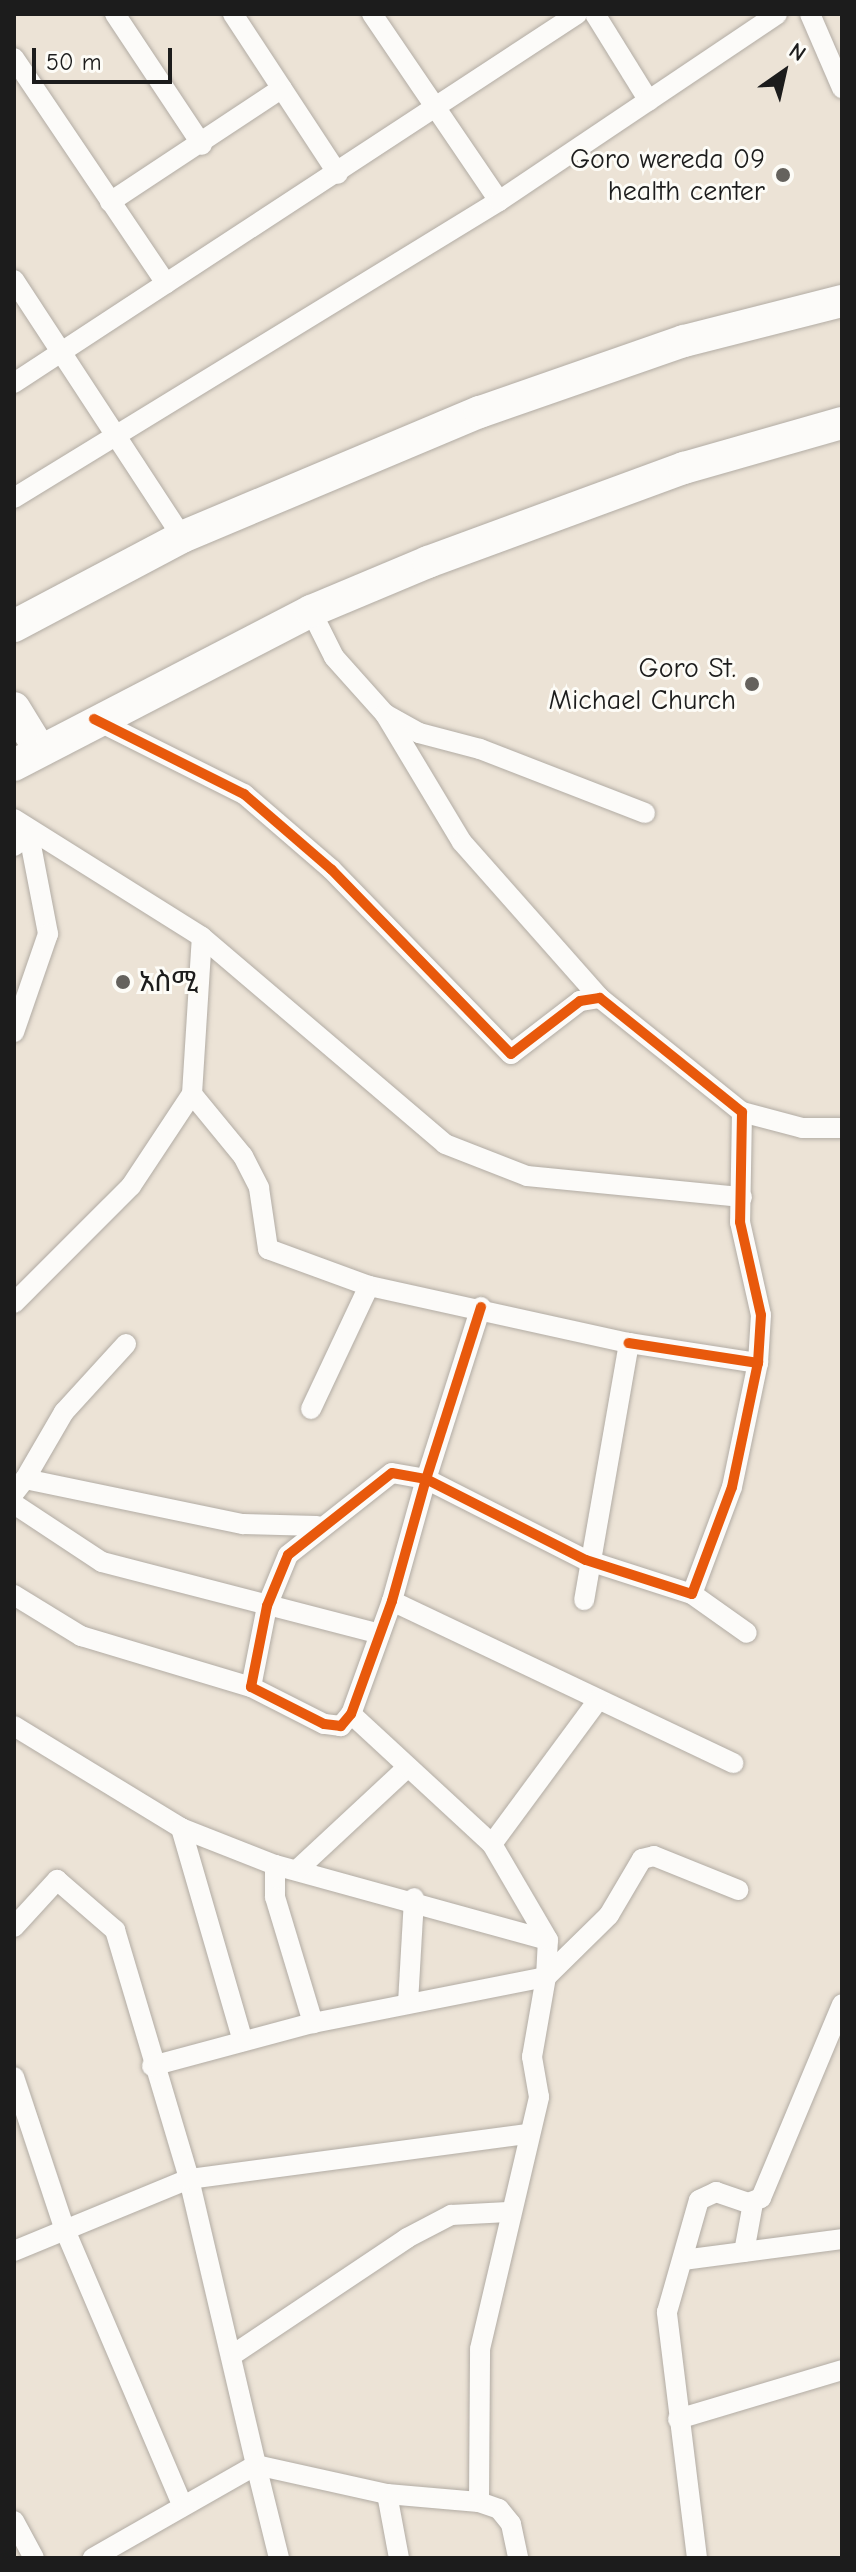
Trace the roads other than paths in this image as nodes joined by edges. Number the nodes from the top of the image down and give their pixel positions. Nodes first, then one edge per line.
1 (115, 14) edge
2 (233, 14) edge
3 (372, 14) edge
4 (577, 14) edge
5 (595, 14) edge
6 (737, 14) edge
7 (777, 14) edge
8 (810, 14) edge
9 (749, 31) junction
10 (14, 58) edge
11 (282, 88) junction
12 (842, 88) edge
13 (649, 101) junction
14 (436, 108) junction
15 (202, 145) junction
16 (338, 174) junction
17 (499, 201) junction
18 (110, 202) junction
19 (14, 280) edge
20 (166, 283) junction
21 (842, 301) edge
22 (61, 350) junction
23 (14, 383) edge
24 (842, 423) edge
25 (115, 432) junction
26 (14, 498) edge
27 (182, 537) junction
28 (311, 611) junction
29 (14, 626) edge
30 (14, 708) edge
31 (385, 714) junction
32 (94, 719) junction
33 (26, 756) edge
34 (645, 813) dead end
35 (14, 819) edge
36 (22, 840) edge
37 (202, 937) junction
38 (600, 998) junction
39 (14, 1032) edge
40 (192, 1094) junction
41 (742, 1112) junction
42 (842, 1128) edge
43 (742, 1197) junction
44 (369, 1286) junction
45 (14, 1303) edge
46 (481, 1307) junction
47 (629, 1343) junction
48 (126, 1344) dead end
49 (758, 1363) junction
50 (311, 1409) dead end
51 (426, 1479) junction
52 (19, 1486) edge
53 (14, 1504) edge
54 (317, 1526) junction
55 (586, 1560) junction
56 (692, 1594) junction
57 (14, 1595) edge
58 (584, 1600) dead end
59 (392, 1601) junction
60 (267, 1606) junction
61 (747, 1633) dead end
62 (380, 1634) junction
63 (251, 1687) junction
64 (598, 1700) junction
65 (351, 1714) junction
66 (14, 1726) edge
67 (733, 1763) dead end
68 (408, 1767) junction
69 (181, 1828) junction
70 (492, 1844) junction
71 (275, 1865) junction
72 (297, 1870) junction
73 (738, 1890) dead end
74 (414, 1898) junction
75 (14, 1927) edge
76 (548, 1940) junction
77 (546, 1977) junction
78 (408, 2003) junction
79 (842, 2004) edge
80 (313, 2023) junction
81 (243, 2041) junction
82 (152, 2066) junction
83 (14, 2077) edge
84 (20, 2120) edge
85 (527, 2134) junction
86 (189, 2179) junction
87 (753, 2203) junction
88 (508, 2212) junction
89 (65, 2230) junction
90 (842, 2239) edge
91 (14, 2251) edge
92 (744, 2252) junction
93 (683, 2260) junction
94 (231, 2356) junction
95 (842, 2370) edge
96 (678, 2419) junction
97 (256, 2465) junction
98 (387, 2494) junction
99 (181, 2502) junction
100 (479, 2502) junction
101 (14, 2521) edge
102 (34, 2558) edge
103 (93, 2558) edge
104 (279, 2558) edge
105 (399, 2558) edge
106 (518, 2558) edge
107 (697, 2558) edge

1 - 15 street
2 - 11 street
3 - 14 street
4 - 14 street
5 - 13 street
6 - 9 street
7 - 9 street
8 - 12 street
9 - 13 street
10 - 18 street
11 - 15 street
11 - 16 street
13 - 17 street
14 - 16 street
14 - 17 street
15 - 18 street
16 - 20 street
17 - 25 street
18 - 20 street
19 - 22 street
20 - 22 street
21 - 27 highway
22 - 23 street
22 - 25 street
24 - 28 highway
25 - 26 street
25 - 27 street
27 - 29 highway
28 - 31 street
28 - 32 highway
30 - 33 highway
31 - 34 street
31 - 38 street
32 - 33 highway
32 - 38 street
35 - 36 street
36 - 37 street
36 - 39 street
37 - 40 street
37 - 43 street
38 - 41 street
40 - 44 street
40 - 45 street
41 - 42 street
41 - 43 street
43 - 49 street
44 - 46 street
44 - 50 street
46 - 47 street
46 - 51 street
47 - 49 street
47 - 55 street
48 - 52 street
49 - 56 street
51 - 54 street
51 - 55 street
51 - 59 street
52 - 54 street
53 - 60 street
54 - 60 street
55 - 56 street
55 - 58 street
56 - 61 street
57 - 63 street
59 - 62 street
59 - 64 street
60 - 62 street
60 - 63 street
62 - 65 street
63 - 65 street
64 - 67 street
64 - 70 street
65 - 68 street
66 - 69 street
68 - 70 street
68 - 72 street
69 - 71 street
69 - 81 street
70 - 76 street
71 - 72 street
71 - 80 street
72 - 74 street
73 - 77 street
74 - 76 street
74 - 78 street
75 - 82 street
76 - 77 street
77 - 78 street
77 - 85 street
78 - 80 street
79 - 87 street
80 - 81 street
81 - 82 street
82 - 86 street
83 - 84 street
84 - 89 street
85 - 86 street
85 - 88 street
86 - 89 street
86 - 94 street
87 - 92 street
87 - 93 street
88 - 94 street
88 - 100 street
89 - 91 street
89 - 99 street
90 - 92 street
92 - 93 street
93 - 96 street
94 - 97 street
95 - 96 street
96 - 107 street
97 - 98 street
97 - 99 street
97 - 104 street
98 - 100 street
98 - 105 street
99 - 103 street
100 - 106 street
101 - 102 street

